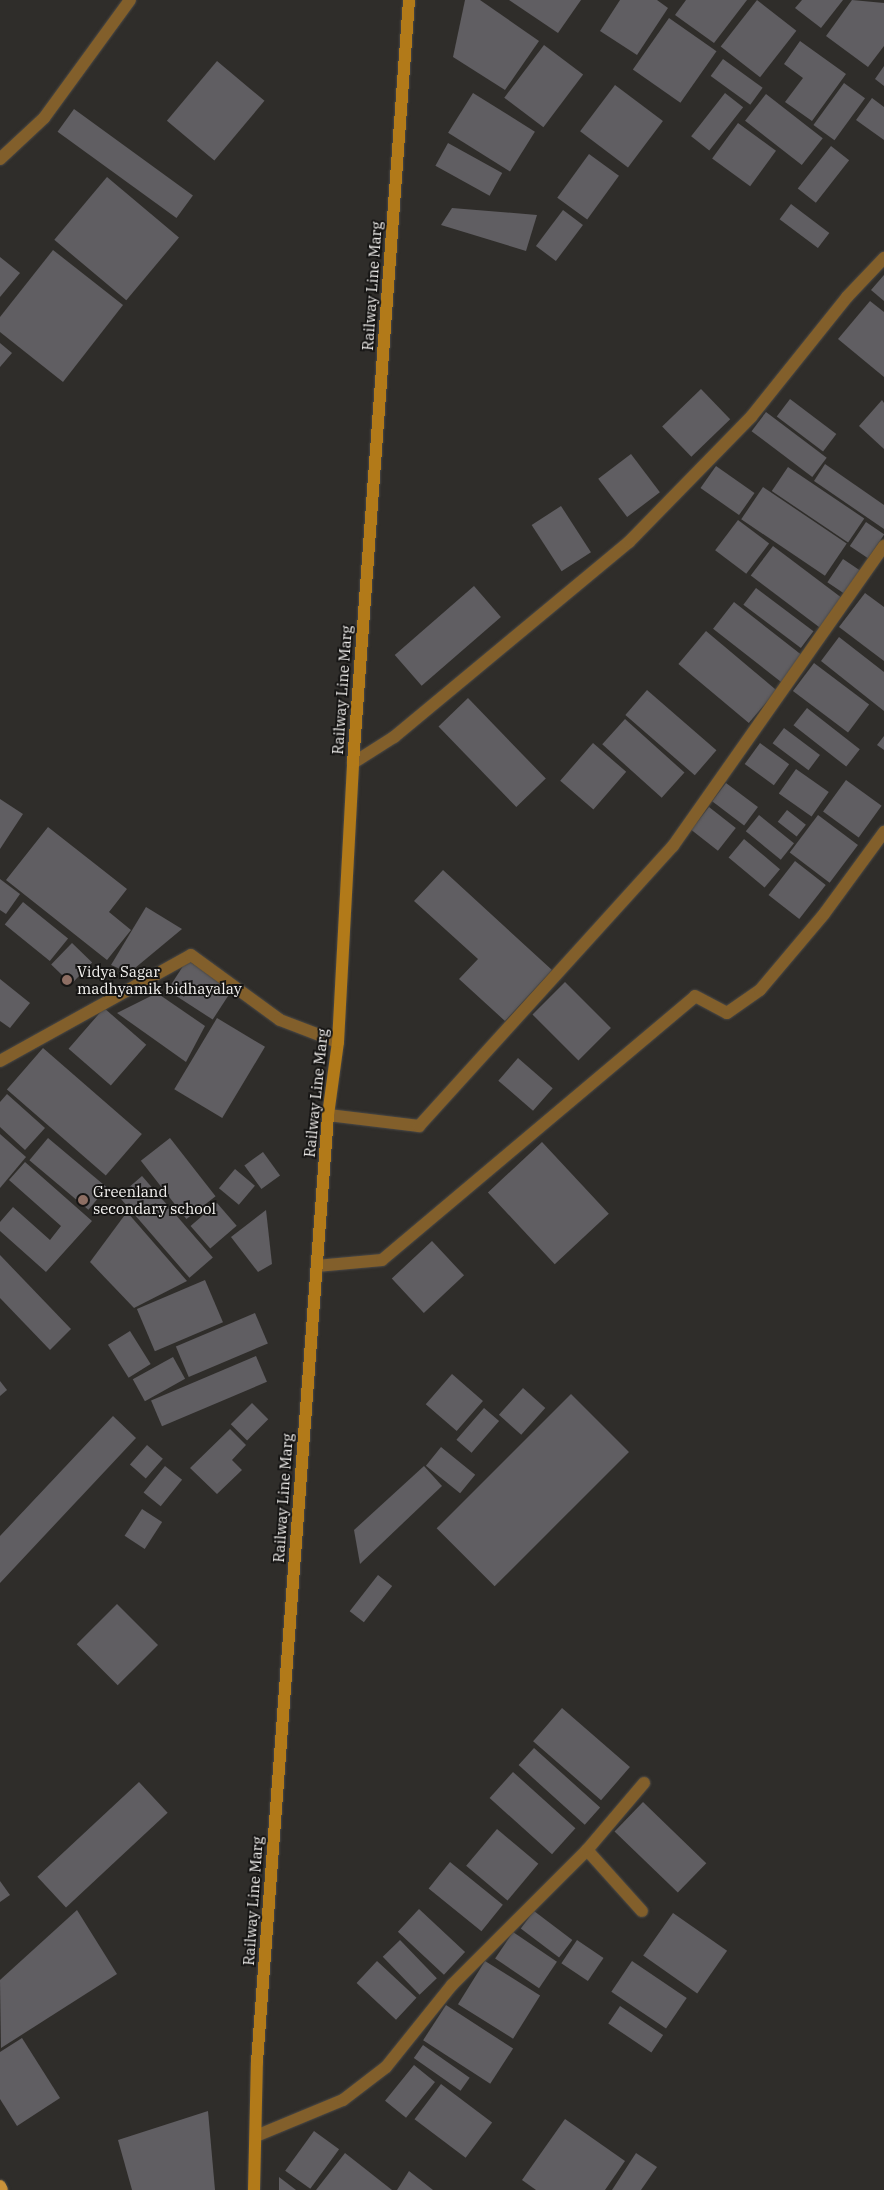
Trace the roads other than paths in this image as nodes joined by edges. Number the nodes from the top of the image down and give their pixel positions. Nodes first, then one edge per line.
1 (130, 0) edge
2 (409, 0) edge
3 (0, 159) edge
4 (884, 258) edge
5 (884, 546) edge
6 (353, 763) junction
7 (884, 832) edge
8 (338, 1042) junction
9 (0, 1061) edge
10 (328, 1115) junction
11 (317, 1266) junction
12 (644, 1783) dead end
13 (587, 1850) junction
14 (642, 1912) dead end
15 (256, 2136) junction
16 (0, 2186) edge
17 (2, 2190) edge
18 (254, 2190) edge

1 - 3 street
2 - 6 main road, Railway Line Marg
4 - 6 street
5 - 10 street
6 - 8 main road, Railway Line Marg
7 - 11 street
8 - 9 street
8 - 10 main road, Railway Line Marg
10 - 11 main road, Railway Line Marg
11 - 15 main road, Railway Line Marg
12 - 13 street
13 - 14 street
13 - 15 street
15 - 18 main road, Railway Line Marg
16 - 17 main road

